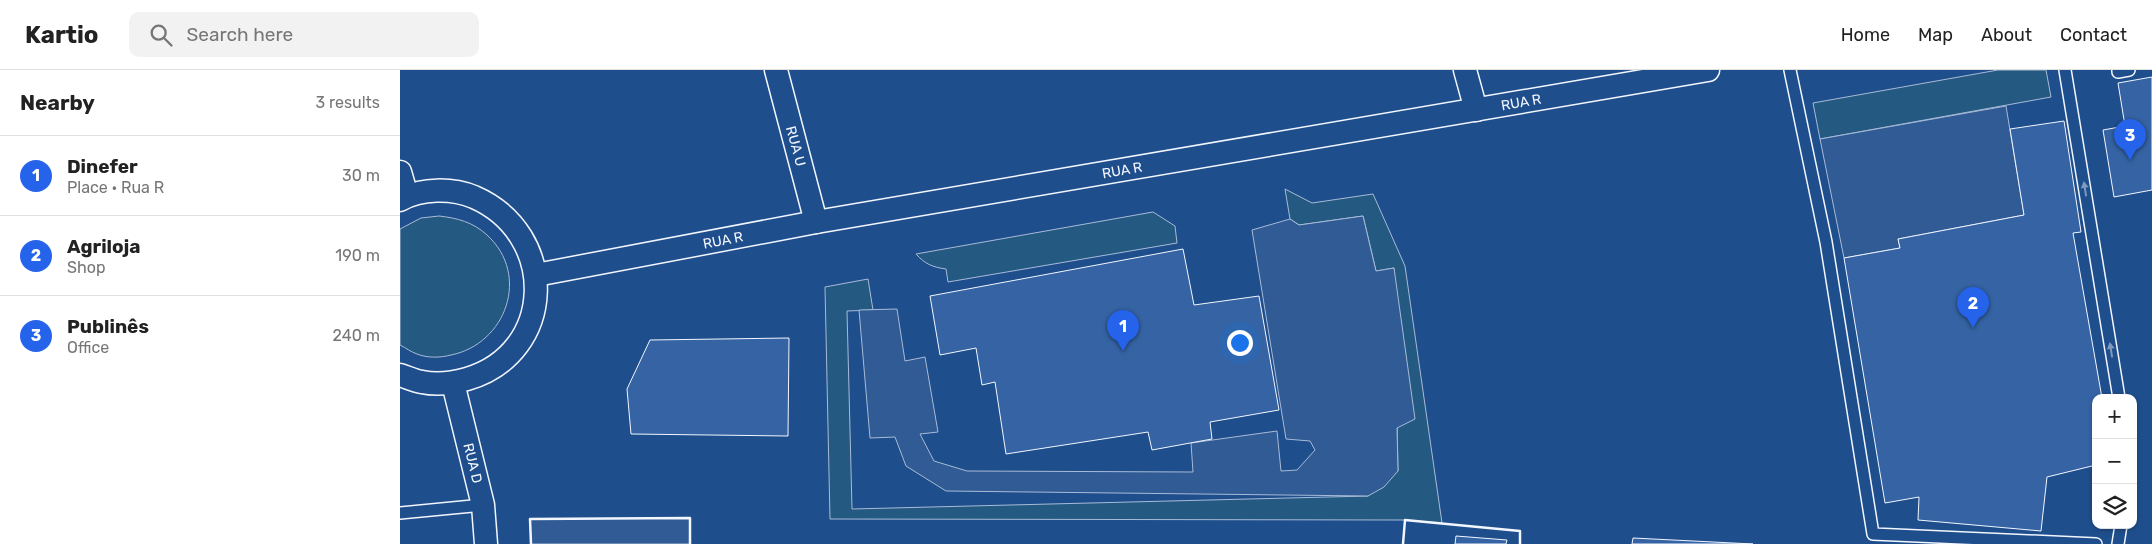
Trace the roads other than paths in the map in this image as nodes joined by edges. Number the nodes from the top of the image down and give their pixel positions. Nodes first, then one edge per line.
1 (776, 70) edge
2 (1466, 70) edge
3 (1708, 70) edge
4 (1790, 70) edge
5 (2065, 70) edge
6 (2118, 70) edge
7 (2128, 70) edge
8 (1476, 110) junction
9 (400, 172) edge
10 (404, 198) edge
11 (816, 222) junction
12 (536, 275) junction
13 (400, 374) edge
14 (453, 383) junction
15 (2118, 394) edge
16 (483, 505) junction
17 (400, 513) edge
18 (2120, 529) edge
19 (486, 544) edge
20 (2096, 544) edge
21 (2118, 544) edge

1 - 11 street, RUA U
2 - 8 street
3 - 8 street, RUA R
4 - 20 lane
15 -> 5 lane
6 - 7 lane
8 - 11 street, RUA R
9 - 10 street
10 - 12 street
11 - 12 street, RUA R
12 - 14 street
13 - 14 street
14 - 16 street, RUA D
16 - 17 lane
16 - 19 street, RUA D
18 - 21 lane

